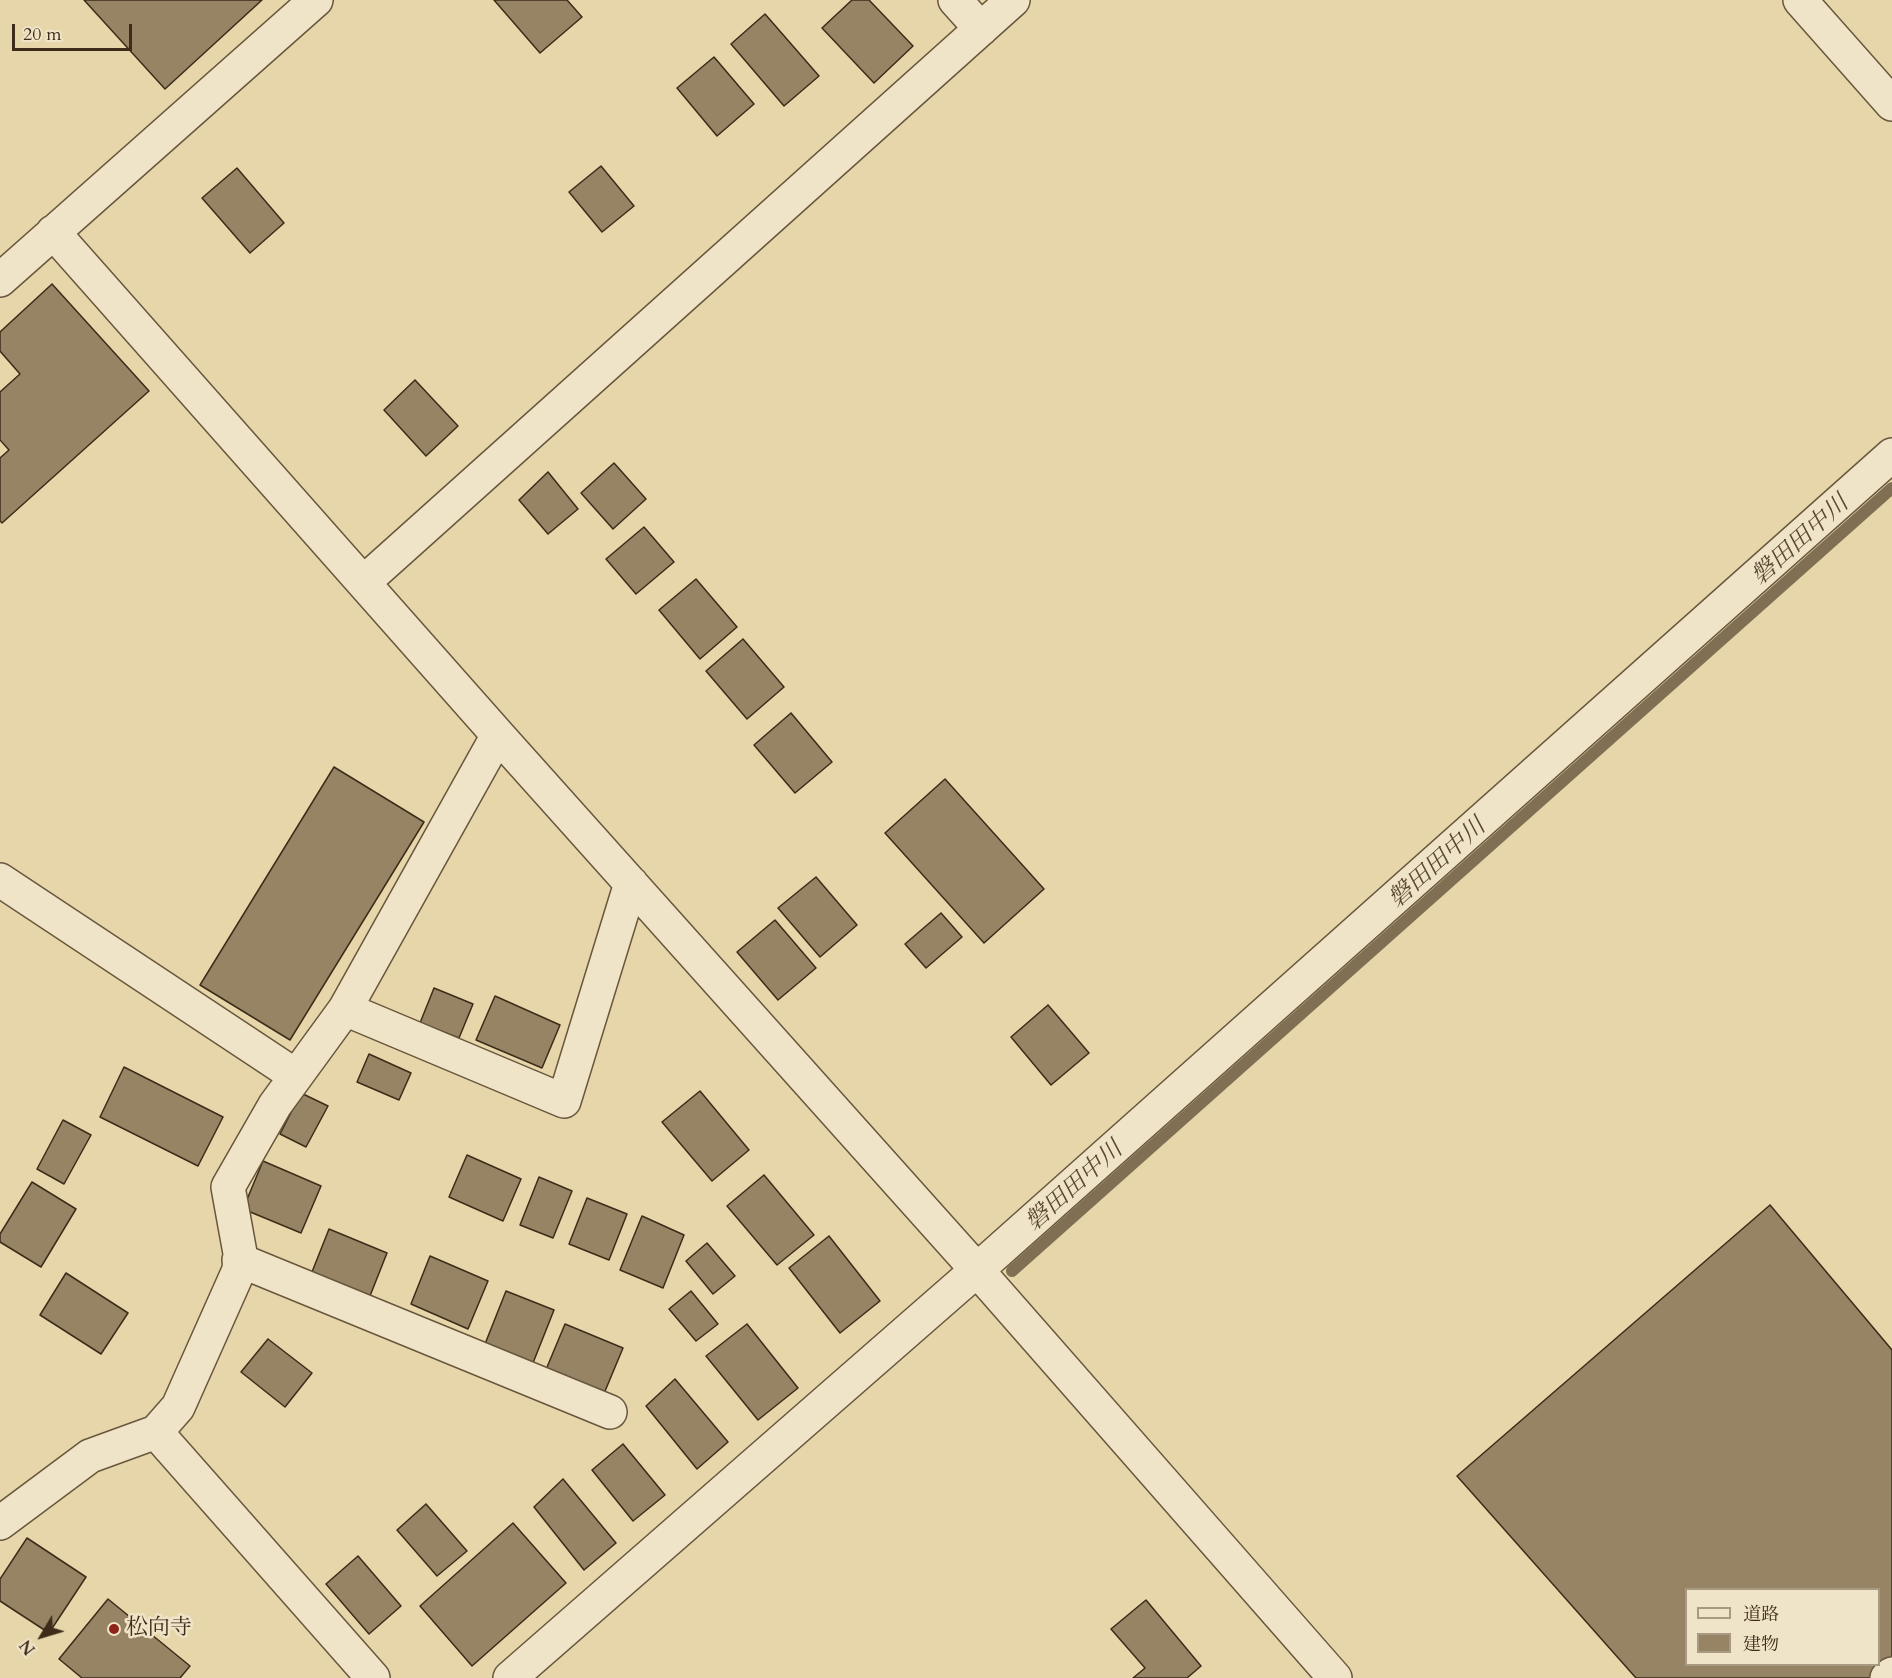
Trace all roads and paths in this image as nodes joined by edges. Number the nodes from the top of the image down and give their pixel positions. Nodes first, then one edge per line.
1 (316, 0) edge
2 (955, 0) edge
3 (1013, 0) edge
4 (1800, 0) edge
5 (981, 29) junction
6 (1892, 104) edge
7 (54, 232) junction
8 (0, 280) edge
9 (1892, 455) edge
10 (364, 582) junction
11 (498, 735) junction
12 (0, 880) edge
13 (631, 883) junction
14 (345, 1009) junction
15 (296, 1076) junction
16 (239, 1260) junction
17 (977, 1270) junction
18 (610, 1412) dead end
19 (156, 1432) junction
20 (0, 1523) edge
21 (1892, 1674) edge
22 (373, 1678) edge
23 (510, 1678) edge
24 (1335, 1678) edge
25 (1887, 1678) edge

1 - 7 street
2 - 5 street
3 - 5 street
4 - 6 street
5 - 10 street
7 - 8 street
7 - 10 street
9 - 17 street
10 - 11 street
11 - 13 street
11 - 14 street
12 - 15 street
13 - 14 street
13 - 17 street
14 - 15 street
15 - 16 street
16 - 18 street
16 - 19 street
17 - 23 street
17 - 24 street
19 - 20 street
19 - 22 street
21 - 25 street

